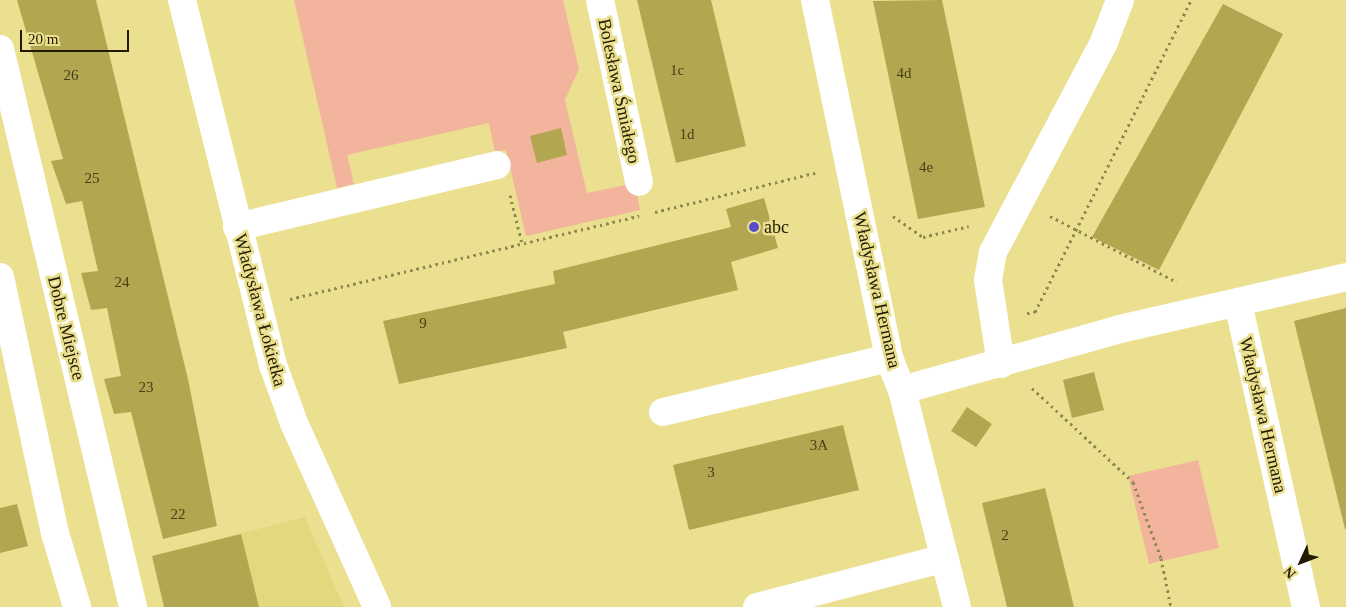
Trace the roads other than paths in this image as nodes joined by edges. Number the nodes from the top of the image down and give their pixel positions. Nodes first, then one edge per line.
1 (182, 0) edge
2 (600, 0) edge
3 (815, 0) edge
4 (1120, 0) edge
5 (0, 49) edge
6 (497, 165) dead end
7 (639, 182) dead end
8 (237, 227) junction
9 (1346, 277) edge
10 (0, 278) edge
11 (1238, 302) junction
12 (890, 358) junction
13 (1008, 362) junction
14 (902, 390) junction
15 (663, 412) dead end
16 (945, 558) junction
17 (77, 607) edge
18 (133, 607) edge
19 (377, 607) edge
20 (758, 607) edge
21 (957, 607) edge
22 (1306, 607) edge

1 - 8 street, Władysława Łokietka
2 - 7 street, Bolesława Śmiałego
3 - 12 street, Władysława Hermana
4 - 13 street
5 - 18 street, Dobre Miejsce
6 - 8 street
8 - 19 street, Władysława Łokietka
9 - 11 street
10 - 17 street
11 - 13 street
11 - 22 street, Władysława Hermana
12 - 14 street, Władysława Hermana
12 - 15 street
13 - 14 street
14 - 16 street, Władysława Hermana
16 - 20 street
16 - 21 street, Władysława Hermana

